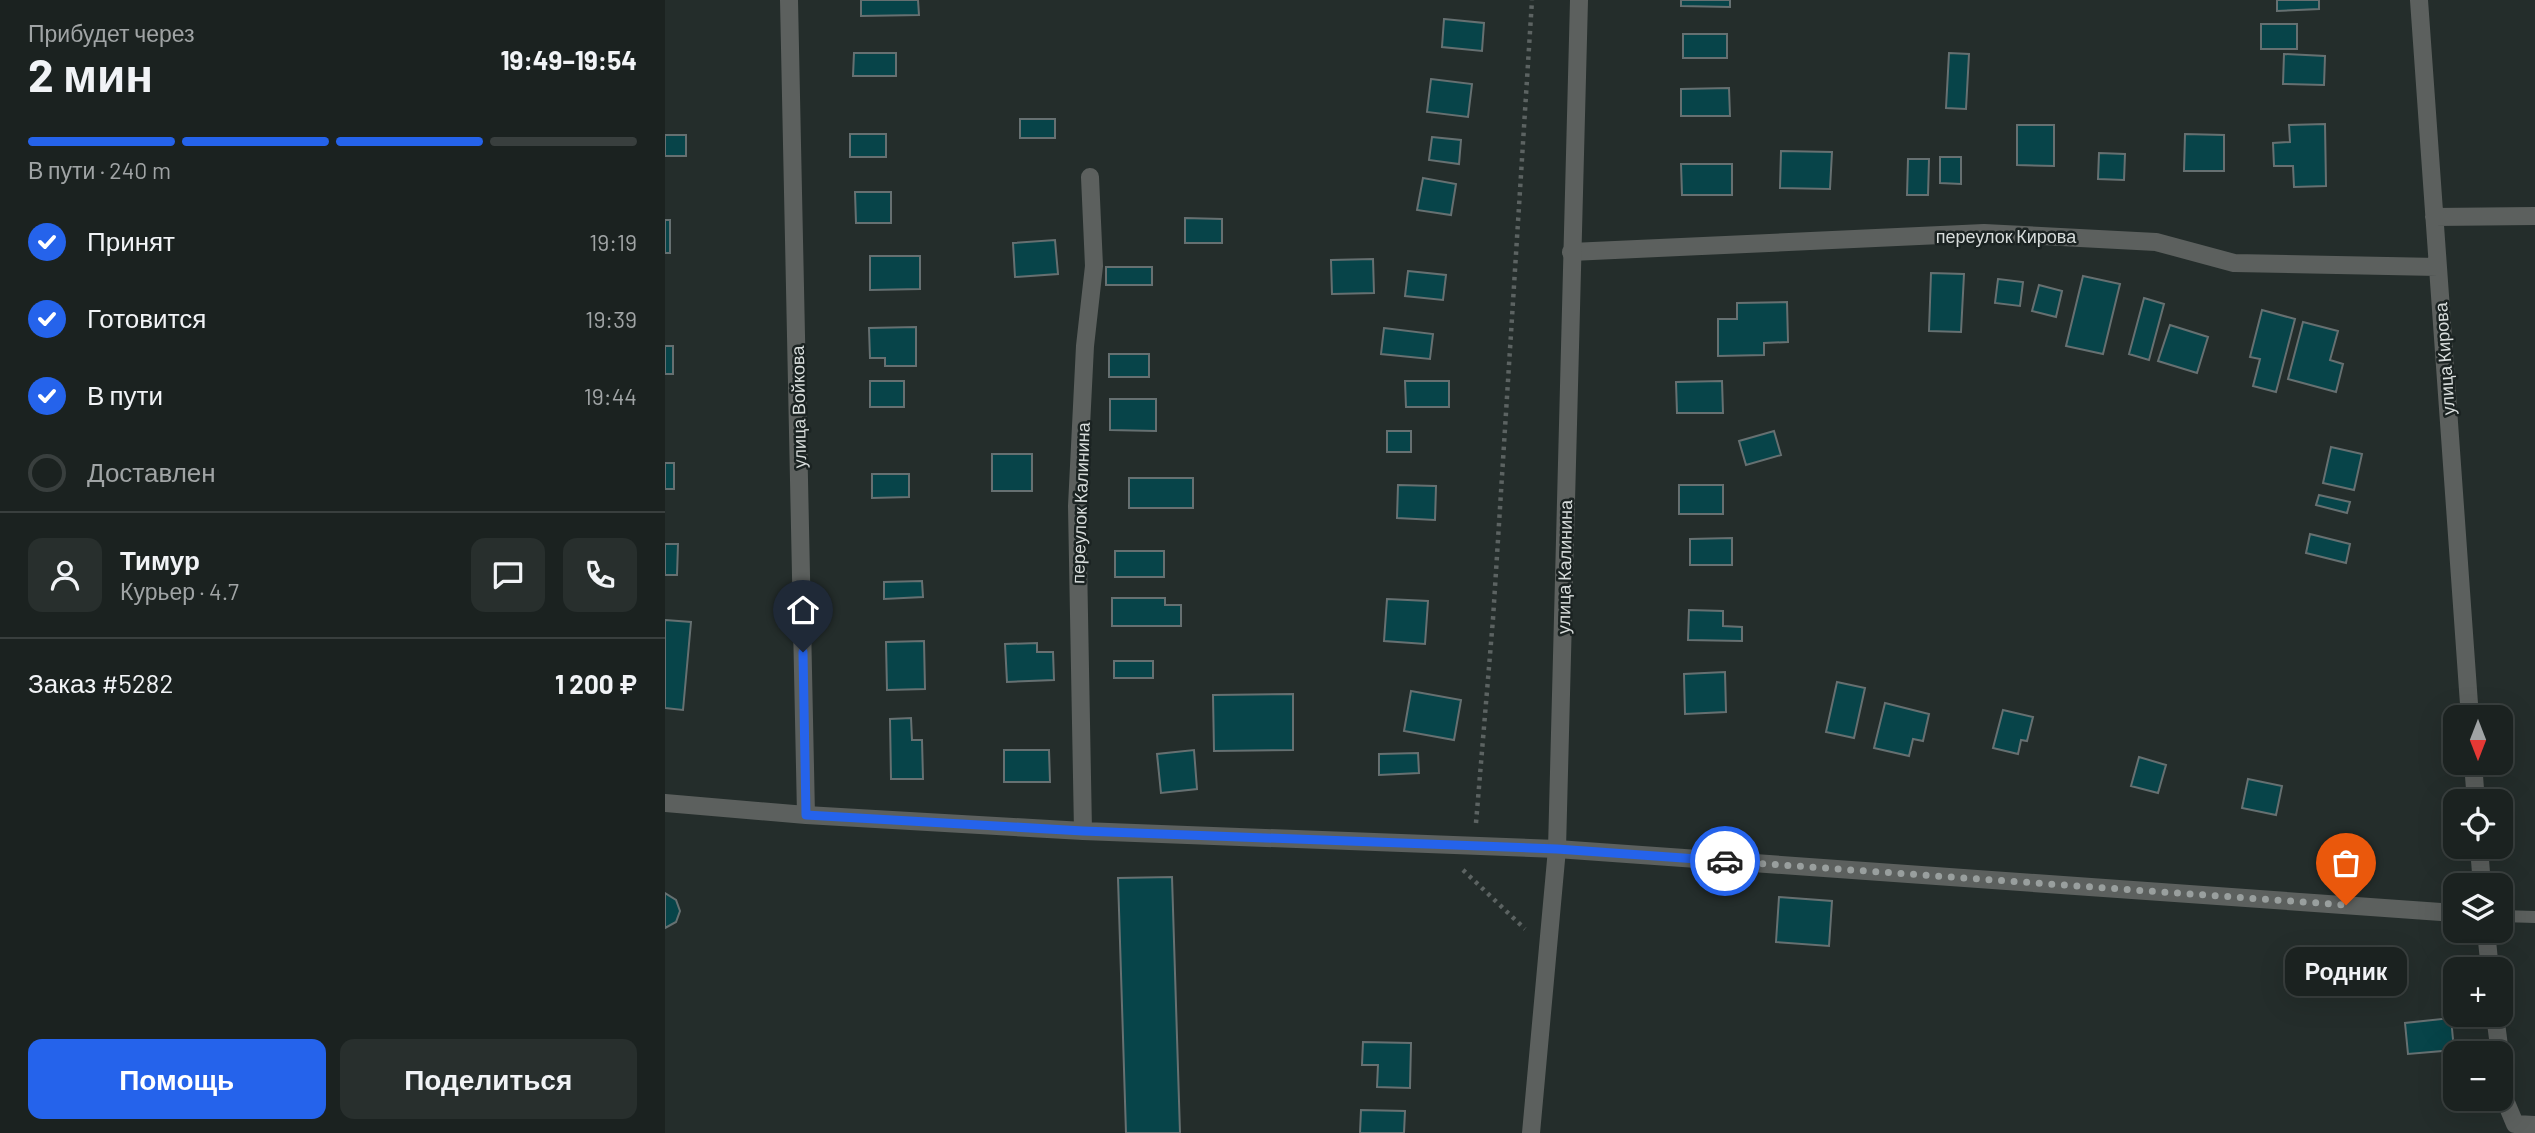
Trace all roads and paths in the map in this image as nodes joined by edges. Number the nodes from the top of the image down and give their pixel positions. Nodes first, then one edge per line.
1 (789, 0) edge
2 (1532, 0) edge
3 (1579, 0) edge
4 (2419, 0) edge
5 (1090, 177) dead end
6 (2535, 216) edge
7 (2434, 218) junction
8 (1571, 252) junction
9 (2438, 267) junction
10 (2469, 705) edge
11 (665, 803) edge
12 (806, 815) junction
13 (1083, 831) junction
14 (1474, 845) junction
15 (1557, 849) junction
16 (1471, 876) dead end
17 (2443, 912) edge
18 (2513, 916) edge
19 (2535, 917) edge
20 (2510, 1111) edge
21 (2535, 1125) edge
22 (1531, 1133) edge

1 - 12 street, улица Войкова
2 - 14 path
3 - 8 street, улица Калинина
4 - 7 street, улица Кирова
5 - 13 street, переулок Калинина
6 - 7 street
7 - 9 street, улица Кирова
8 - 9 street, переулок Кирова
8 - 15 street, улица Калинина
9 - 10 street, улица Кирова
11 - 12 street
12 - 13 street
13 - 14 street
14 - 15 street
14 - 16 path
15 - 17 street
15 - 22 street, улица Калинина
18 - 19 lane
20 - 21 street

